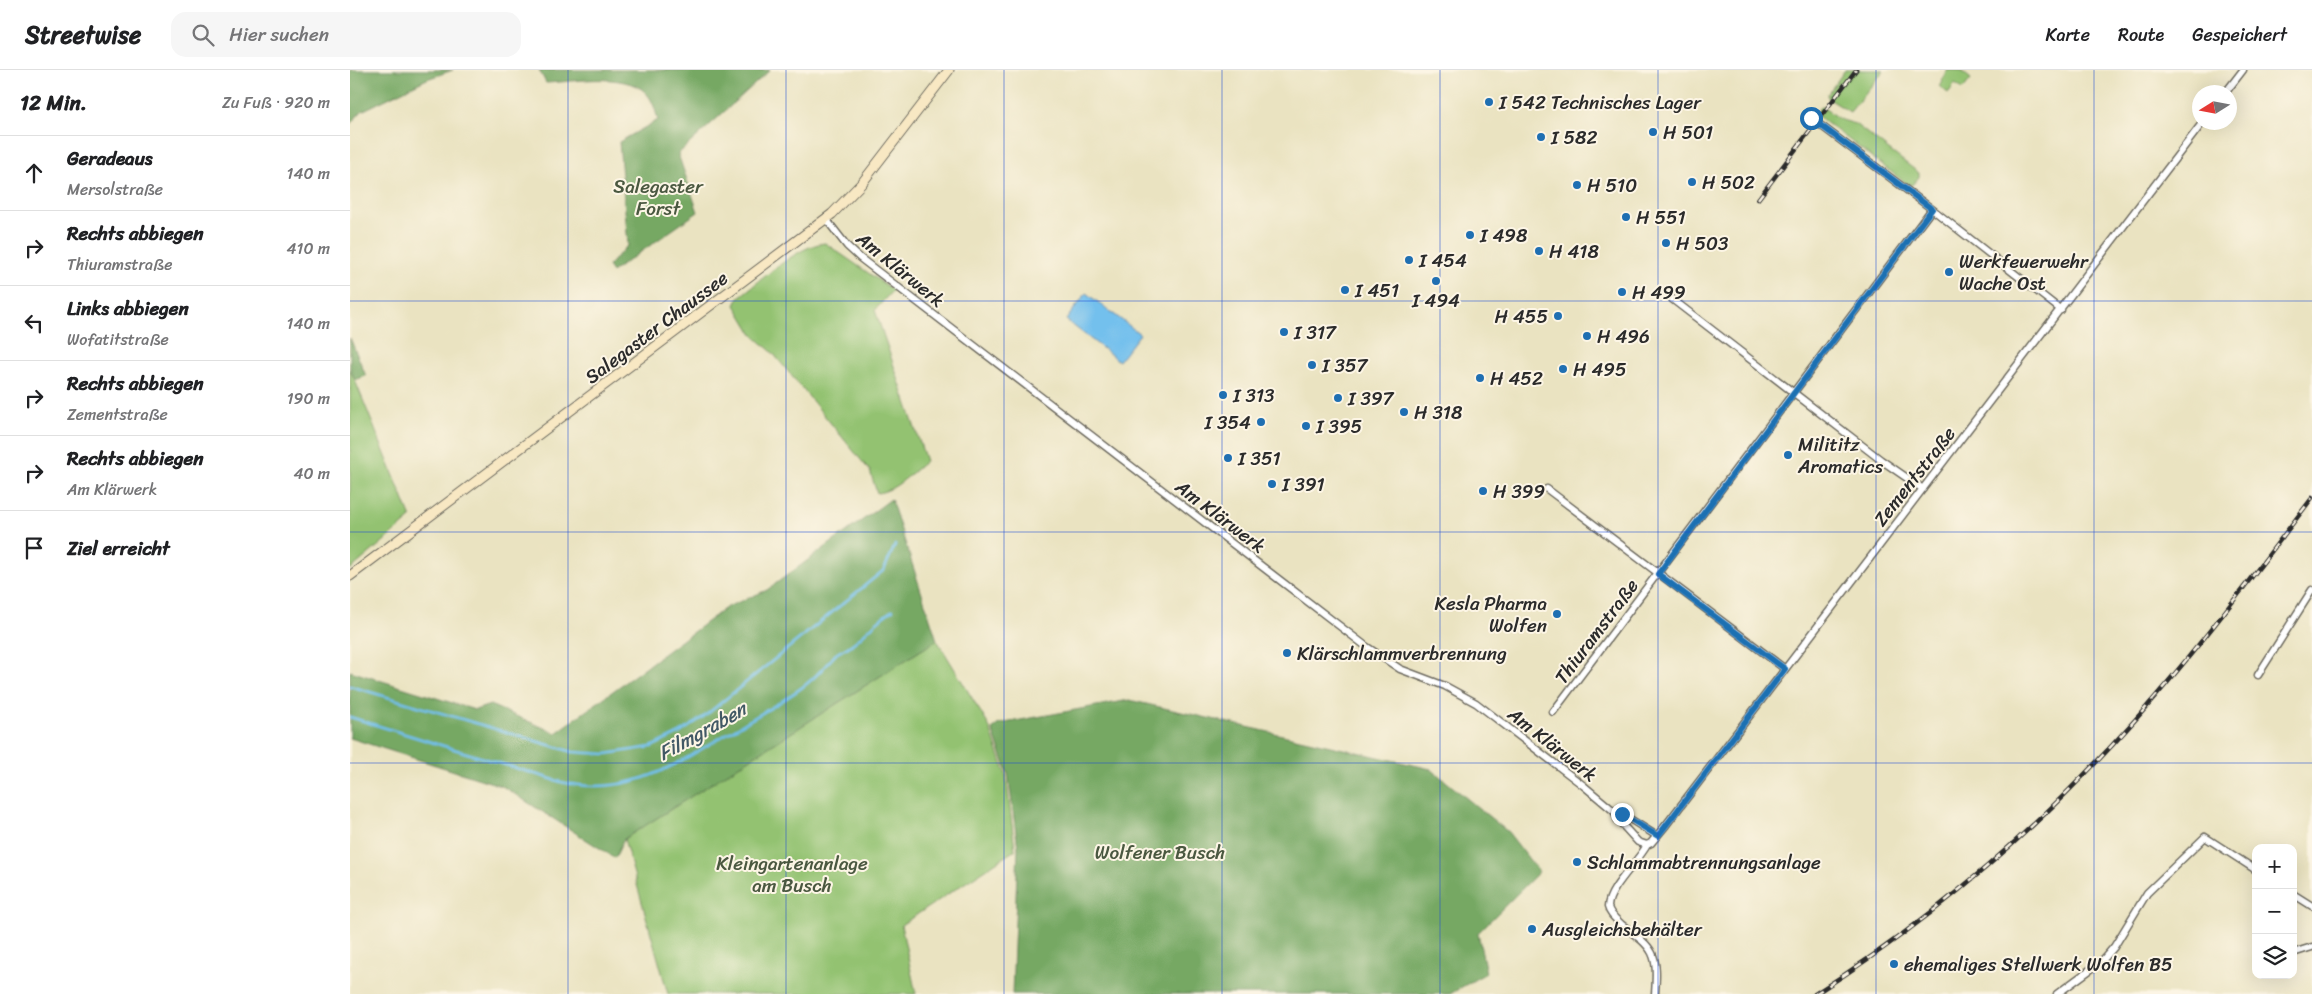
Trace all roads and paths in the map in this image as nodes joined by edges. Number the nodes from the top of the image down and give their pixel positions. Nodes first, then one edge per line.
1 (948, 70) edge
2 (2243, 70) edge
3 (2231, 85) edge
4 (1813, 119) dead end
5 (2197, 130) edge
6 (1932, 209) junction
7 (826, 219) junction
8 (1672, 299) dead end
9 (2061, 310) junction
10 (1793, 393) junction
11 (1547, 489) dead end
12 (1923, 489) junction
13 (1658, 574) junction
14 (350, 576) edge
15 (2312, 590) edge
16 (1785, 669) junction
17 (2258, 675) dead end
18 (1553, 712) dead end
19 (1615, 812) junction
20 (1658, 836) junction
21 (1646, 845) junction
22 (2252, 867) edge
23 (2297, 897) edge
24 (2312, 906) edge
25 (2312, 947) edge
26 (2297, 952) edge
27 (1655, 994) edge
28 (2057, 994) edge

1 - 7 main road, Salegaster Chaussee
2 - 3 street
4 - 6 street
5 - 9 street, Zementstraße
6 - 9 street
6 - 10 street, Thiuramstraße
7 - 14 main road, Salegaster Chaussee
7 - 19 street, Am Klärwerk
8 - 10 street
9 - 12 street, Zementstraße
10 - 12 street
10 - 13 street, Thiuramstraße
11 - 13 street
12 - 16 street, Zementstraße
13 - 16 street
13 - 18 street, Thiuramstraße
15 - 17 street
16 - 20 street, Zementstraße
19 - 20 street, Am Klärwerk
19 - 21 street, Am Klärwerk
20 - 21 street, Zementstraße
21 - 27 street
22 - 28 street
23 - 24 street
25 - 26 street

